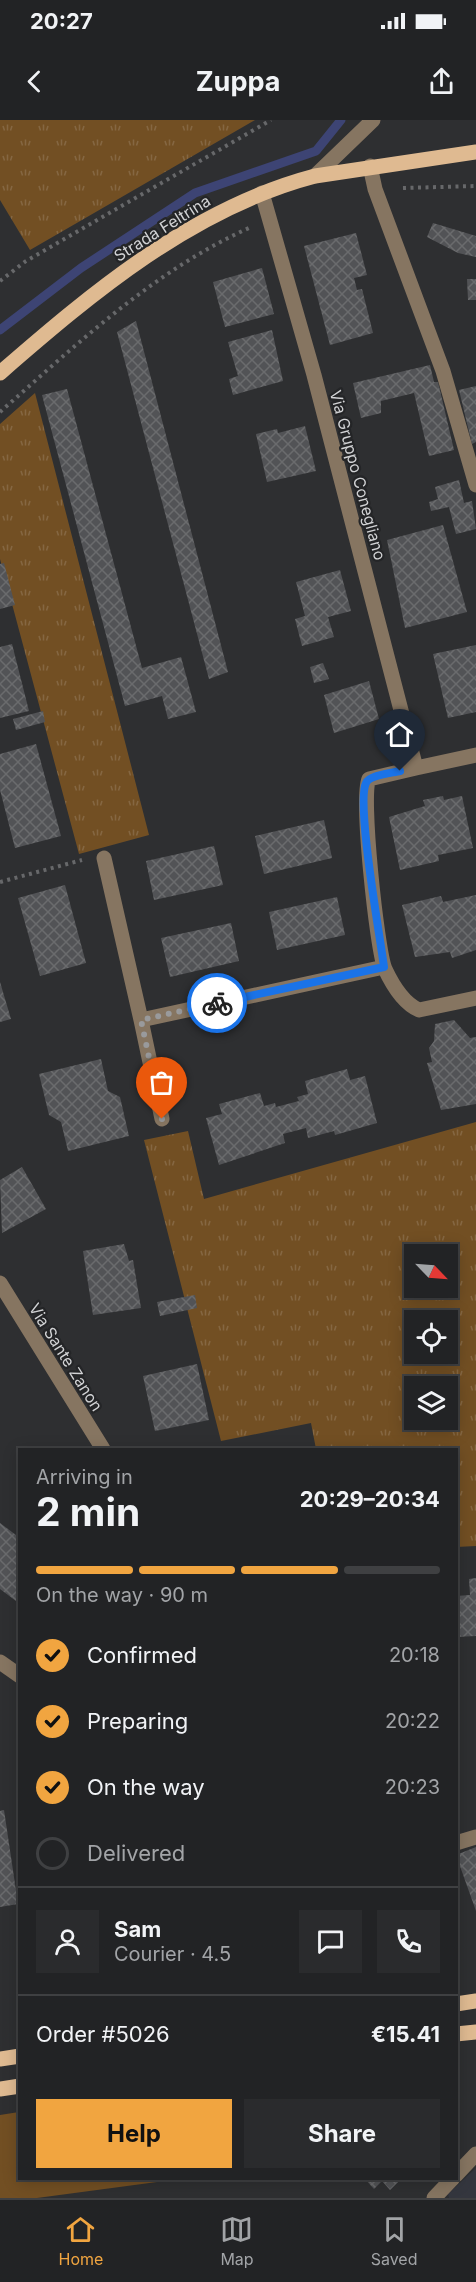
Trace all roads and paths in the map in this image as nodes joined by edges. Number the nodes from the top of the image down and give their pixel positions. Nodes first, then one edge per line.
1 (271, 120) edge
2 (373, 120) edge
3 (476, 152) edge
4 (370, 166) junction
5 (315, 176) junction
6 (476, 186) edge
7 (375, 189) junction
8 (262, 193) junction
9 (269, 219) junction
10 (0, 281) edge
11 (0, 373) edge
12 (0, 412) edge
13 (476, 485) edge
14 (476, 755) edge
15 (416, 768) junction
16 (104, 858) joint
17 (0, 882) edge
18 (384, 967) junction
19 (476, 998) edge
20 (141, 1020) junction
21 (162, 1119) dead end
22 (0, 1283) edge
23 (102, 1448) edge
24 (0, 1662) edge
25 (18, 1675) edge
26 (476, 1837) edge
27 (458, 1842) edge
28 (476, 2001) edge
29 (458, 2004) edge
30 (476, 2032) edge
31 (458, 2034) edge
32 (18, 2056) edge
33 (0, 2059) edge
34 (18, 2086) edge
35 (0, 2089) edge
36 (476, 2154) edge
37 (458, 2173) edge
38 (451, 2180) edge
39 (434, 2198) edge

1 - 10 path
2 - 5 street
3 - 4 main road, Strada Feltrina
4 - 5 main road, Strada Feltrina
4 - 7 street
5 - 8 main road, Strada Feltrina
6 - 7 path
7 - 13 street
8 - 9 street, Via Gruppo Conegliano
8 - 11 main road, Strada Feltrina
9 - 12 path
9 - 15 street, Via Gruppo Conegliano
14 - 15 street
15 - 18 street
16 - 17 path
16 - 20 street
18 - 19 street
18 - 20 street
20 - 21 street
22 - 23 street, Via Sante Zanon
24 - 25 street
26 - 27 street
28 - 29 main road
30 - 31 main road
32 - 33 main road
34 - 35 main road
36 - 37 street
38 - 39 street

